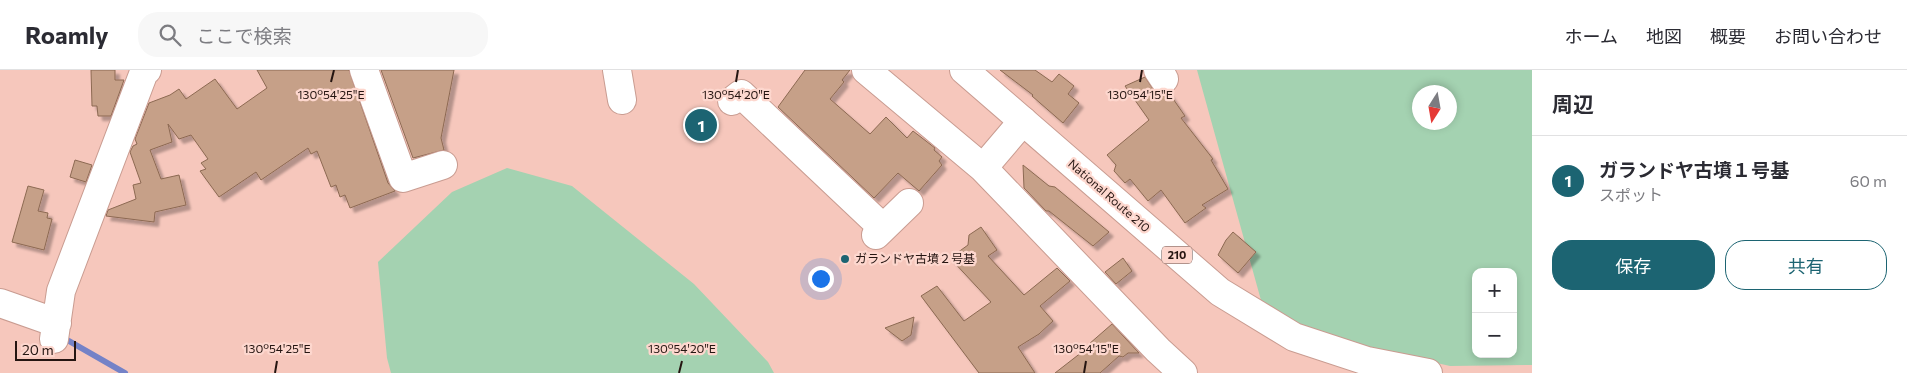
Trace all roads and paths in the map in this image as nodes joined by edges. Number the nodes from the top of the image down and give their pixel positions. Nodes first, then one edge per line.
1 (147, 70) edge
2 (364, 70) edge
3 (617, 70) edge
4 (866, 70) edge
5 (964, 70) edge
6 (622, 100) dead end
7 (732, 102) dead end
8 (1023, 121) junction
9 (443, 165) dead end
10 (983, 168) junction
11 (909, 203) dead end
12 (0, 302) edge
13 (1183, 373) edge
14 (1428, 373) edge

1 - 12 main road
2 - 9 main road
3 - 6 main road
4 - 10 main road
5 - 8 main road, National Route 210 / 210
7 - 11 main road
8 - 10 main road
8 - 14 main road, National Route 210 / 210
10 - 13 main road

